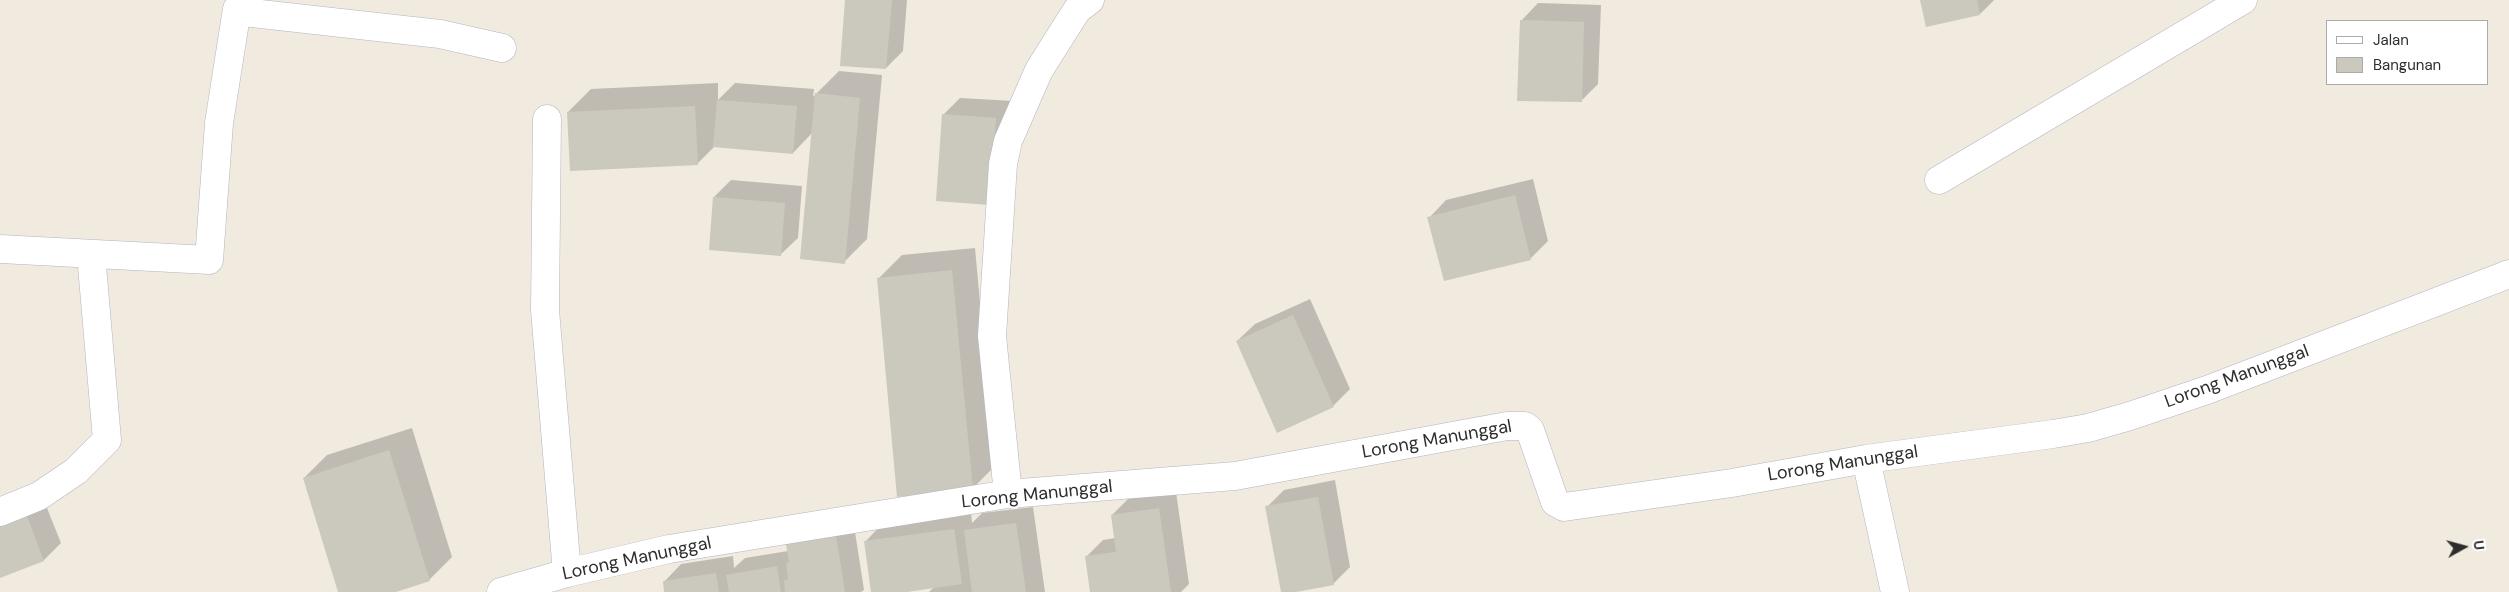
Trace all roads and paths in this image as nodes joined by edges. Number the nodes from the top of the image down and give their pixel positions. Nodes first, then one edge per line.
1 (1090, 0) edge
2 (2243, 0) edge
3 (238, 4) edge
4 (502, 48) dead end
5 (547, 119) dead end
6 (1939, 180) dead end
7 (0, 249) edge
8 (91, 254) junction
9 (2509, 274) edge
10 (1866, 458) junction
11 (1008, 494) junction
12 (0, 512) edge
13 (567, 573) junction
14 (501, 592) edge
15 (1895, 592) edge

1 - 11 street
2 - 6 street
3 - 4 street
3 - 8 street
5 - 13 street
7 - 8 street
8 - 12 street
9 - 10 street, Lorong Manunggal
10 - 11 street, Lorong Manunggal
10 - 15 street
11 - 13 street, Lorong Manunggal
13 - 14 street, Lorong Manunggal

